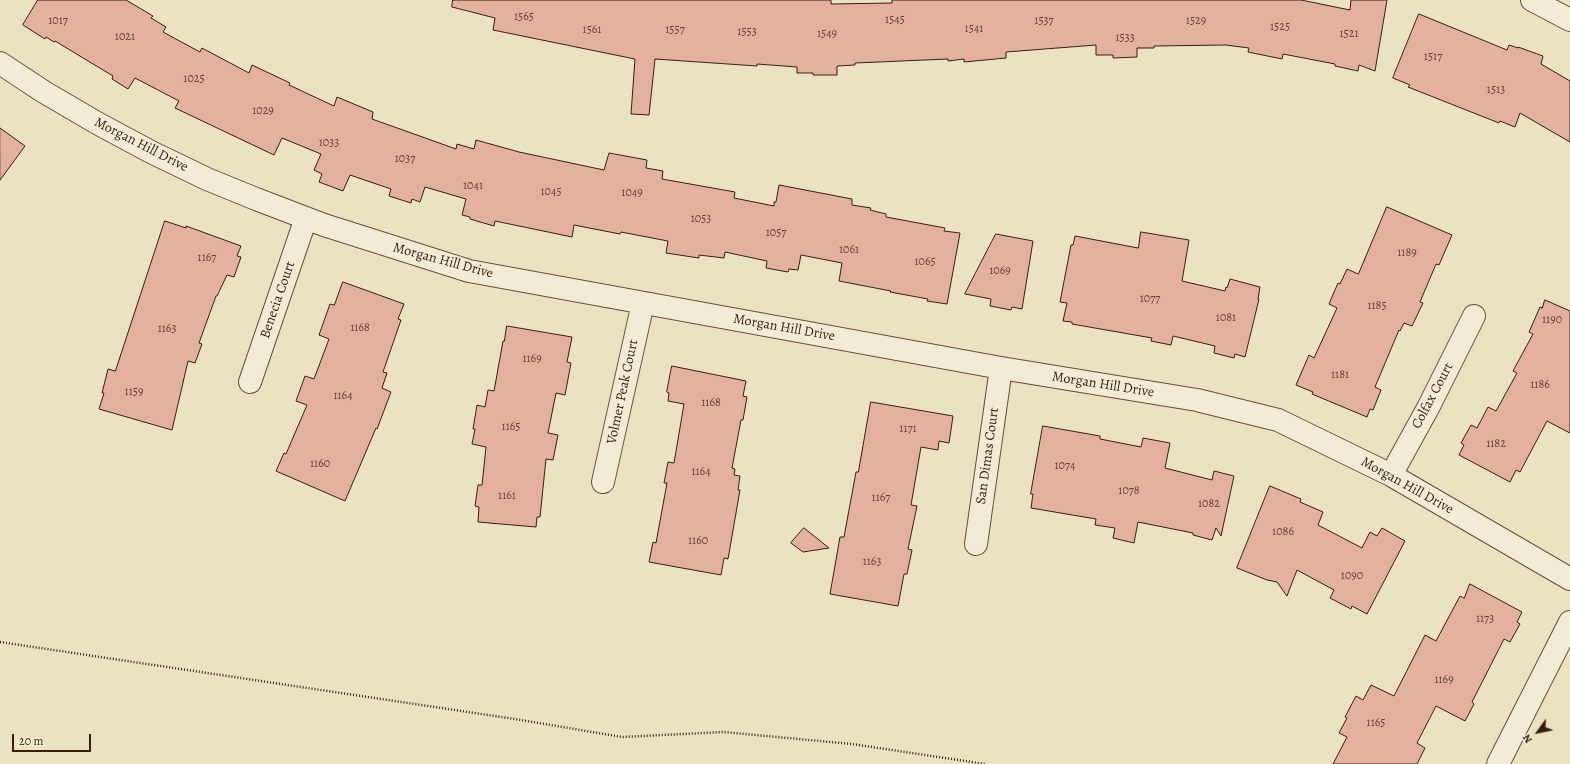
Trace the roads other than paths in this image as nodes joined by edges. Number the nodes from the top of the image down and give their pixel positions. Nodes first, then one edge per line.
1 (1532, 0) edge
2 (1570, 20) edge
3 (0, 64) edge
4 (306, 218) junction
5 (643, 302) junction
6 (1474, 316) dead end
7 (1001, 368) junction
8 (250, 382) dead end
9 (1391, 475) junction
10 (603, 482) dead end
11 (976, 544) dead end
12 (1570, 579) edge
13 (1570, 622) edge
14 (1498, 764) edge

1 - 2 street
3 - 4 street, Morgan Hill Drive
4 - 5 street, Morgan Hill Drive
4 - 8 street, Benecia Court
5 - 7 street, Morgan Hill Drive
5 - 10 street, Volmer Peak Court
6 - 9 street, Colfax Court
7 - 9 street, Morgan Hill Drive
7 - 11 street, San Dimas Court
9 - 12 street, Morgan Hill Drive
13 - 14 street

